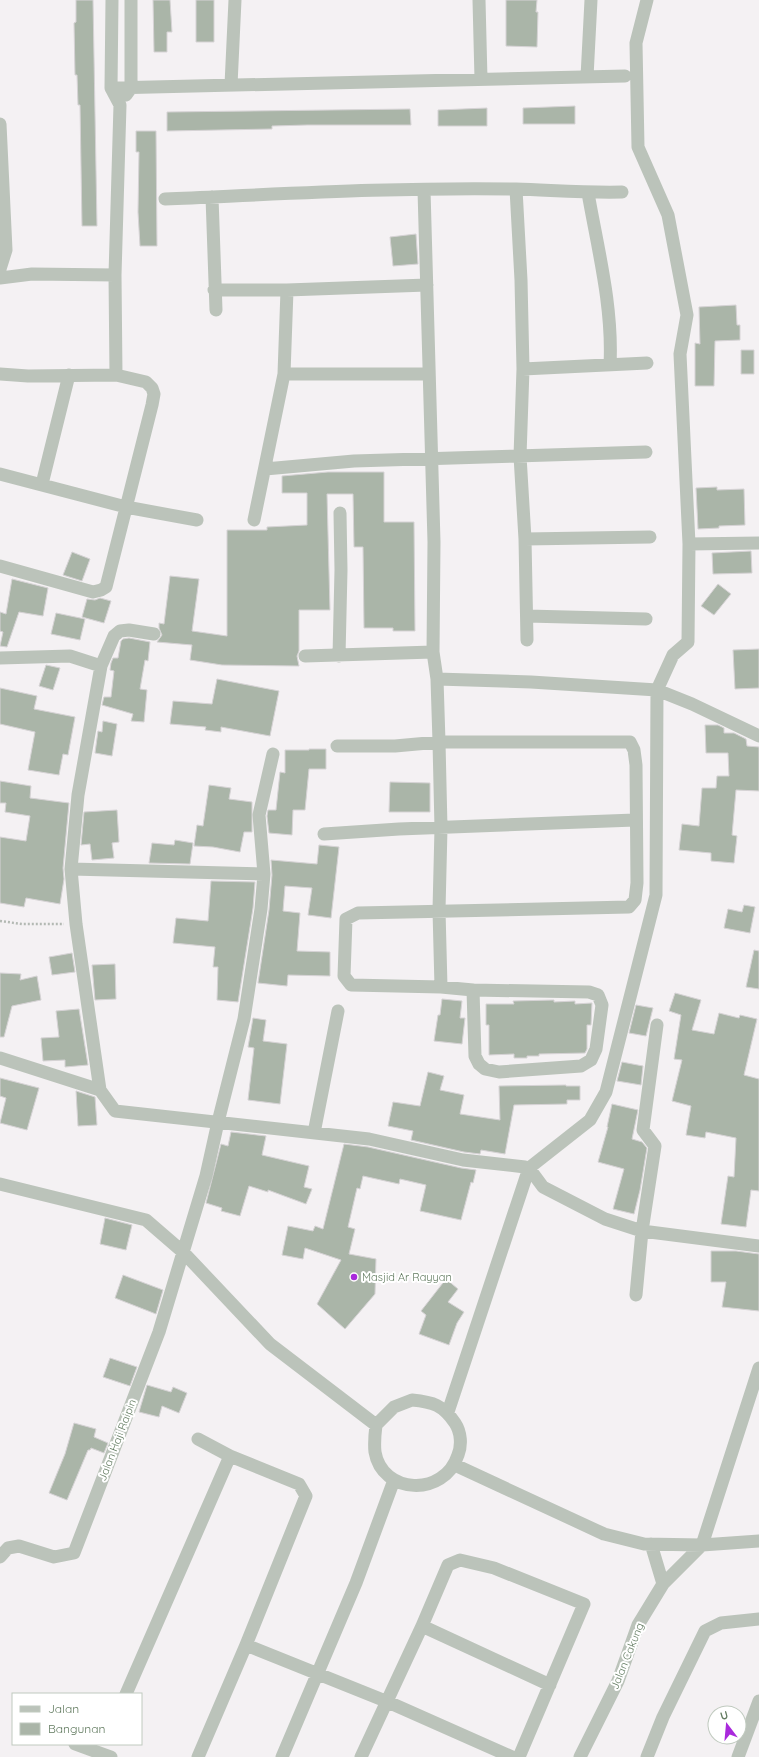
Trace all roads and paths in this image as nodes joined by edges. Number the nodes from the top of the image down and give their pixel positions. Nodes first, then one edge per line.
1 (112, 0) edge
2 (131, 0) edge
3 (235, 0) edge
4 (479, 0) edge
5 (591, 0) edge
6 (647, 0) edge
7 (624, 76) dead end
8 (587, 77) junction
9 (481, 79) junction
10 (231, 85) junction
11 (111, 88) junction
12 (131, 88) junction
13 (120, 104) junction
14 (0, 124) edge
15 (516, 189) junction
16 (424, 190) junction
17 (622, 192) dead end
18 (588, 193) junction
19 (212, 197) junction
20 (166, 199) dead end
21 (0, 269) edge
22 (115, 275) junction
23 (0, 278) edge
24 (427, 285) junction
25 (214, 290) junction
26 (287, 290) junction
27 (216, 310) dead end
28 (647, 363) dead end
29 (610, 365) junction
30 (523, 369) junction
31 (0, 374) edge
32 (284, 374) junction
33 (429, 374) junction
34 (69, 375) junction
35 (116, 375) junction
36 (646, 452) dead end
37 (520, 456) junction
38 (432, 458) junction
39 (265, 469) junction
40 (0, 474) edge
41 (42, 484) junction
42 (126, 506) junction
43 (340, 513) dead end
44 (197, 520) dead end
45 (254, 520) dead end
46 (650, 537) dead end
47 (525, 539) junction
48 (759, 543) edge
49 (689, 544) junction
50 (0, 566) edge
51 (527, 616) junction
52 (646, 619) dead end
53 (154, 634) dead end
54 (527, 640) dead end
55 (433, 652) junction
56 (305, 656) dead end
57 (339, 656) junction
58 (0, 658) edge
59 (101, 666) junction
60 (437, 679) junction
61 (657, 690) junction
62 (759, 736) edge
63 (439, 742) junction
64 (337, 746) dead end
65 (273, 754) dead end
66 (635, 820) junction
67 (441, 828) junction
68 (324, 834) dead end
69 (71, 869) junction
70 (264, 874) junction
71 (439, 910) junction
72 (0, 921) edge
73 (76, 924) junction
74 (441, 987) junction
75 (473, 990) junction
76 (338, 1011) dead end
77 (657, 1025) dead end
78 (0, 1058) edge
79 (100, 1090) junction
80 (218, 1122) junction
81 (314, 1133) junction
82 (529, 1168) junction
83 (0, 1184) edge
84 (642, 1231) junction
85 (759, 1246) edge
86 (183, 1252) junction
87 (636, 1295) dead end
88 (759, 1368) edge
89 (448, 1412) junction
90 (376, 1425) junction
91 (198, 1439) dead end
92 (230, 1456) junction
93 (455, 1465) junction
94 (394, 1480) junction
95 (759, 1541) edge
96 (651, 1544) junction
97 (702, 1545) junction
98 (0, 1557) edge
99 (663, 1584) junction
100 (759, 1619) edge
101 (422, 1626) junction
102 (246, 1645) junction
103 (317, 1674) junction
104 (550, 1685) junction
105 (126, 1693) edge
106 (759, 1701) edge
107 (388, 1702) junction
108 (79, 1745) edge
109 (105, 1751) edge
110 (198, 1757) edge
111 (282, 1757) edge
112 (361, 1757) edge
113 (512, 1757) edge
114 (519, 1757) edge
115 (580, 1757) edge
116 (647, 1757) edge
117 (738, 1757) edge

1 - 11 street
2 - 12 street
3 - 10 street
4 - 9 street
5 - 8 street
6 - 49 street
7 - 8 street
8 - 9 street
9 - 10 street
10 - 12 street
11 - 12 street
11 - 13 street
12 - 13 street
13 - 22 street
14 - 21 street
15 - 16 street
15 - 18 street
15 - 30 street
16 - 19 street
16 - 24 street
17 - 18 street
18 - 29 street
19 - 20 street
19 - 25 street
22 - 23 street
22 - 35 street
24 - 26 street
24 - 33 street
25 - 26 street
25 - 27 street
26 - 32 street
28 - 29 street
29 - 30 street
30 - 37 street
31 - 34 street
32 - 33 street
32 - 39 street
33 - 38 street
34 - 35 street
34 - 41 street
35 - 42 street
36 - 37 street
37 - 38 street
37 - 47 street
38 - 39 street
38 - 55 street
39 - 45 street
40 - 41 street
41 - 42 street
42 - 44 street
42 - 50 street
43 - 57 street
46 - 47 street
47 - 51 street
48 - 49 street
49 - 61 street
51 - 52 street
51 - 54 street
53 - 59 street
55 - 57 street
55 - 60 street
56 - 57 street
58 - 59 street
59 - 69 street
60 - 61 street
60 - 63 street
61 - 62 street
61 - 82 street
63 - 64 street
63 - 66 street
63 - 67 street
65 - 70 street
66 - 67 street
66 - 71 street
67 - 68 street
67 - 71 street
69 - 70 street
69 - 73 street
70 - 80 street
71 - 74 street
71 - 74 street
72 - 73 path
73 - 79 street
74 - 75 street
75 - 75 street
76 - 81 street
77 - 84 street
78 - 79 street
79 - 80 street
80 - 81 street
80 - 86 street
81 - 82 street
82 - 84 street
82 - 89 street
83 - 86 street
84 - 85 street
84 - 87 street
86 - 90 street
86 - 98 street, Jalan Haji Raipin
88 - 97 street
89 - 90 street
89 - 93 street
90 - 94 street
91 - 92 street
92 - 102 street
92 - 105 street
93 - 94 street
93 - 96 street
94 - 103 street
95 - 97 street
96 - 97 street
96 - 99 street
97 - 99 street, Jalan Cakung
99 - 115 street, Jalan Cakung
100 - 116 street
101 - 104 street
101 - 104 street
101 - 107 street
102 - 103 street
102 - 110 street
103 - 107 street
103 - 111 street
104 - 114 street
106 - 117 street
107 - 112 street
107 - 113 street
108 - 109 street

